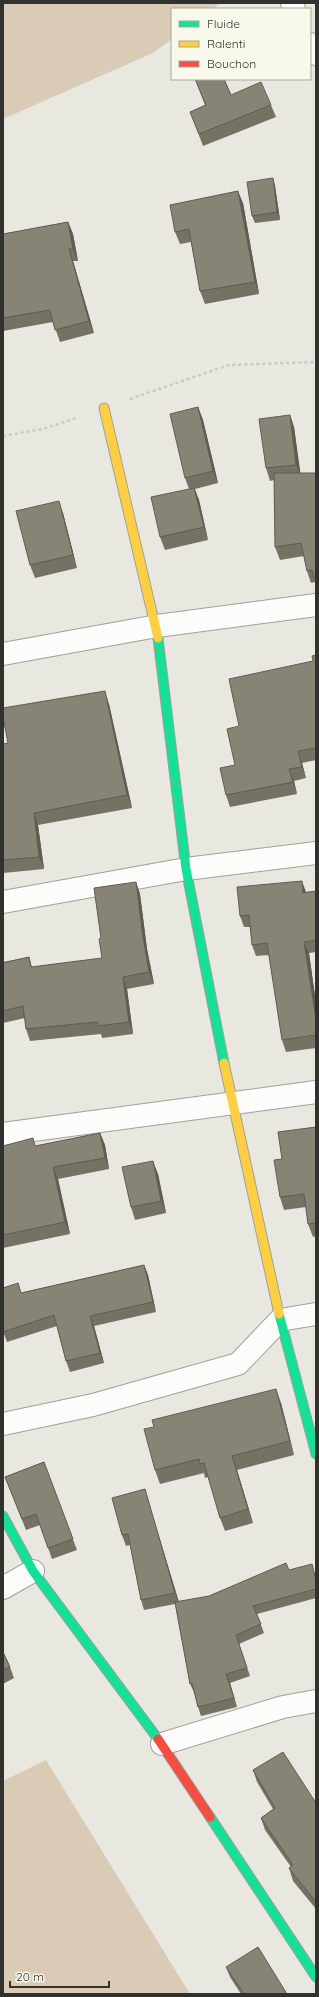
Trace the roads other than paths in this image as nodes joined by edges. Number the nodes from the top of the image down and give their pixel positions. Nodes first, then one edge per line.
1 (104, 408) road end
2 (316, 605) edge
3 (157, 626) junction
4 (3, 654) edge
5 (316, 853) edge
6 (186, 869) junction
7 (3, 902) edge
8 (316, 1092) edge
9 (232, 1103) junction
10 (3, 1134) edge
11 (316, 1314) edge
12 (280, 1320) junction
13 (3, 1424) edge
14 (316, 1454) edge
15 (3, 1516) edge
16 (33, 1571) junction
17 (3, 1588) edge
18 (316, 1701) edge
19 (162, 1744) junction
20 (316, 1977) edge

1 - 3 street
2 - 3 street
3 - 4 street
3 - 6 street
5 - 6 street
6 - 7 street
6 - 9 street
8 - 9 street
9 - 10 street
9 - 12 street
11 - 12 street
12 - 13 street
12 - 14 street
15 - 16 street
16 - 17 street
16 - 19 street
18 - 19 street
19 - 20 street

